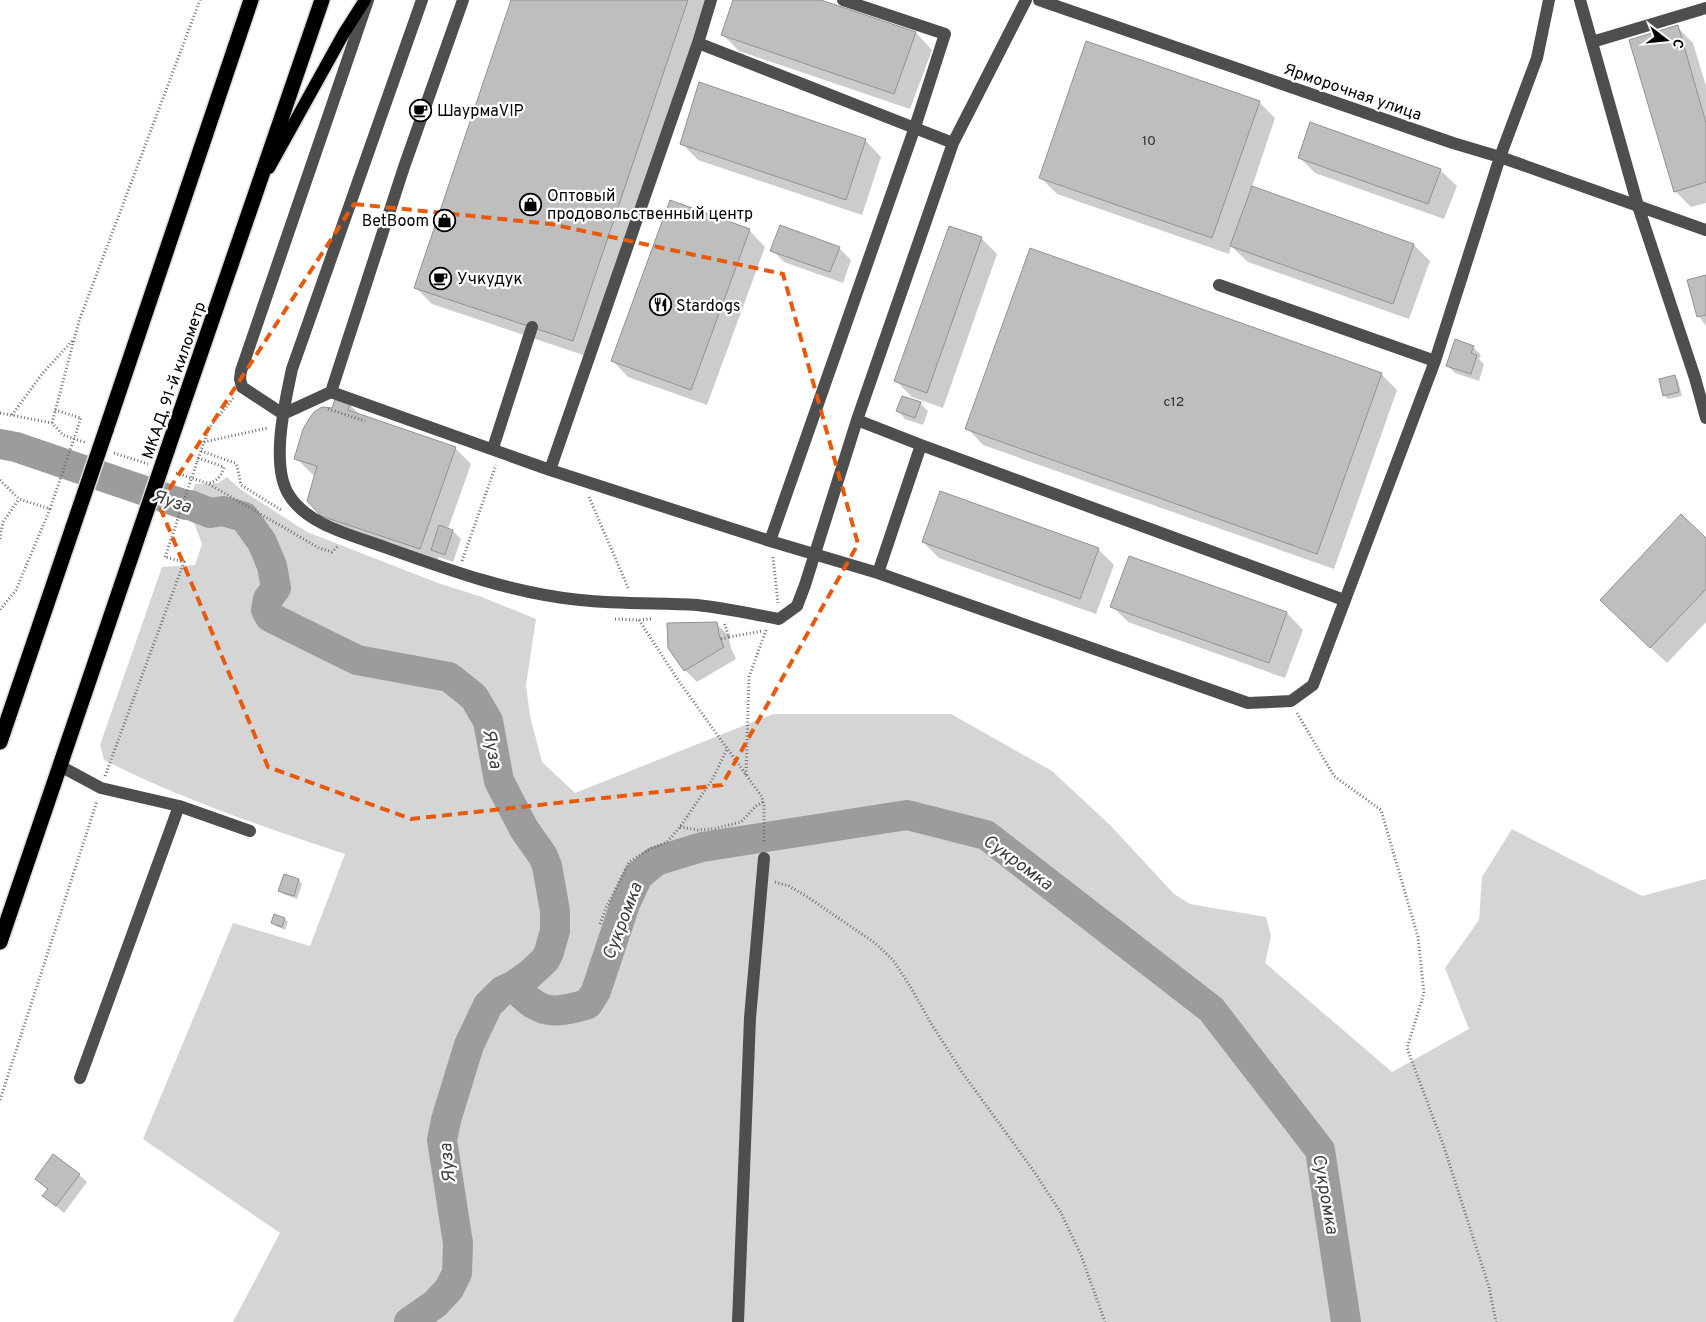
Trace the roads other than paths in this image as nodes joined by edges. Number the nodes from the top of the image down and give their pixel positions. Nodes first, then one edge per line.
1 (251, 0) edge
2 (322, 0) edge
3 (367, 0) edge
4 (422, 0) edge
5 (463, 0) edge
6 (711, 0) edge
7 (843, 0) edge
8 (1026, 0) edge
9 (1039, 0) edge
10 (1549, 0) edge
11 (1580, 0) edge
12 (1706, 8) edge
13 (1592, 42) junction
14 (698, 43) junction
15 (915, 127) junction
16 (953, 143) junction
17 (1500, 158) junction
18 (257, 190) junction
19 (1638, 206) junction
20 (1706, 230) edge
21 (1219, 285) dead end
22 (532, 327) dead end
23 (1435, 361) junction
24 (331, 392) junction
25 (1706, 418) edge
26 (282, 420) junction
27 (857, 420) junction
28 (921, 445) junction
29 (493, 448) junction
30 (550, 470) junction
31 (770, 541) junction
32 (814, 554) junction
33 (878, 573) junction
34 (1344, 600) junction
35 (0, 742) edge
36 (60, 766) junction
37 (179, 806) junction
38 (250, 832) dead end
39 (764, 858) road end
40 (0, 942) edge
41 (80, 1078) dead end
42 (738, 1322) edge

1 - 35 highway, bridge
2 - 18 highway, МКАД, 91-й километр
3 - 18 main road
3 - 26 lane
4 - 26 lane
5 - 24 lane
6 - 14 lane
7 - 15 lane
8 - 16 lane
9 - 17 lane, Ярморочная улица
10 - 17 lane
11 - 13 lane
12 - 13 lane
13 - 19 lane
14 - 15 lane
14 - 30 lane
15 - 16 lane
15 - 31 lane
16 - 27 lane
17 - 19 lane, Ярморочная улица
17 - 23 lane
18 - 36 highway, МКАД, 91-й километр, bridge
19 - 20 lane, Ярморочная улица
19 - 25 lane
21 - 23 lane
22 - 29 lane
23 - 34 lane
24 - 26 lane
24 - 29 lane
26 - 32 lane
27 - 28 lane
27 - 32 lane
28 - 33 lane
28 - 34 lane
29 - 30 lane
30 - 31 lane
31 - 32 lane
32 - 33 lane
33 - 34 lane
36 - 37 lane
36 - 40 highway, МКАД, 91-й километр
37 - 38 lane
37 - 41 lane
39 - 42 lane

